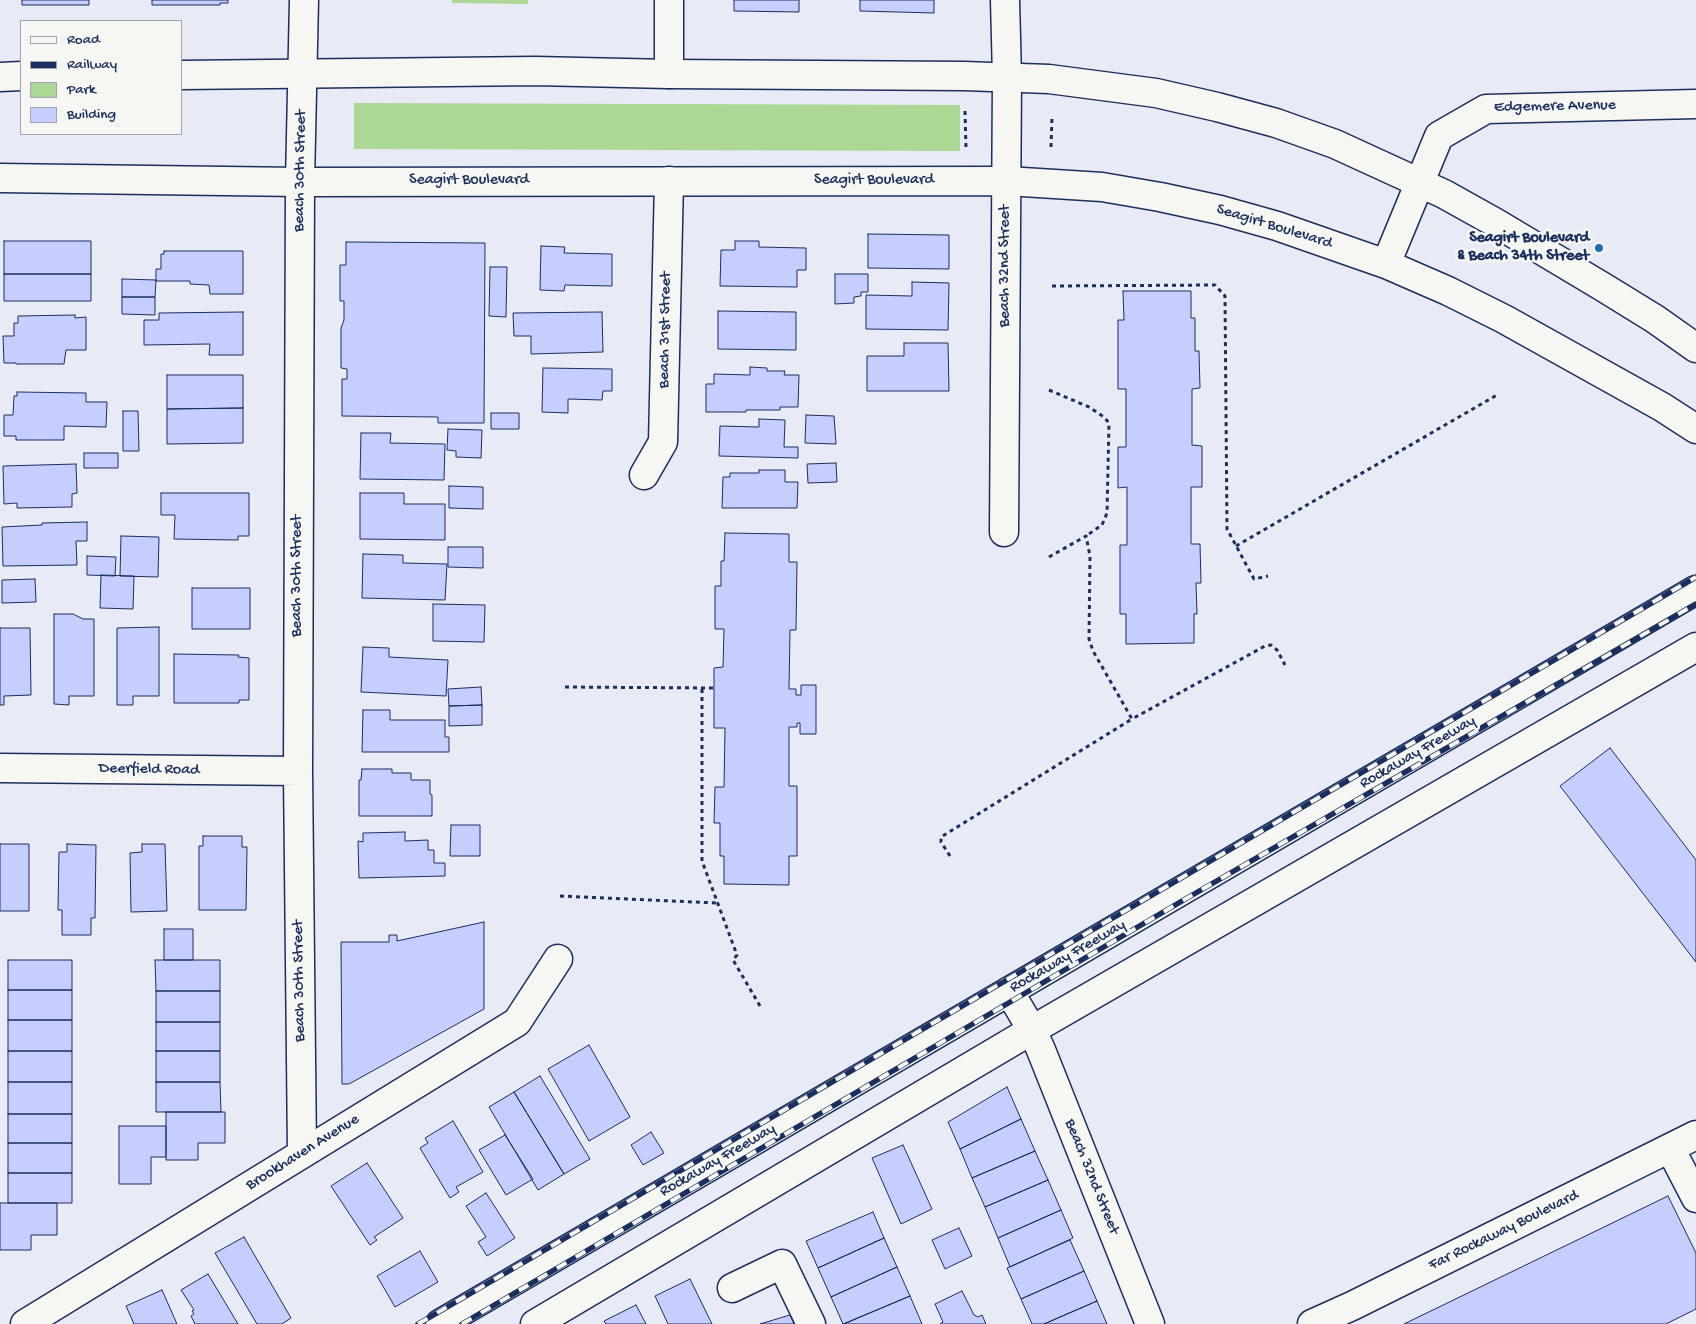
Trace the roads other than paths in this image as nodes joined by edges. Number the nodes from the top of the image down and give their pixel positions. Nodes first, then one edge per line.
1 (304, 0) edge
2 (669, 0) edge
3 (1006, 0) edge
4 (304, 73) junction
5 (669, 74) junction
6 (182, 75) edge
7 (20, 76) edge
8 (0, 77) edge
9 (1007, 77) junction
10 (1696, 104) edge
11 (0, 178) edge
12 (670, 181) junction
13 (1007, 181) junction
14 (300, 182) junction
15 (1419, 183) junction
16 (1386, 264) junction
17 (1696, 348) edge
18 (1696, 428) edge
19 (644, 475) dead end
20 (1004, 532) dead end
21 (1696, 590) edge
22 (1696, 647) edge
23 (0, 768) edge
24 (298, 771) junction
25 (558, 959) dead end
26 (1009, 991) junction
27 (1032, 1030) junction
28 (1696, 1136) edge
29 (1670, 1148) junction
30 (302, 1153) junction
31 (1696, 1198) edge
32 (732, 1288) dead end
33 (25, 1324) edge
34 (440, 1324) edge
35 (535, 1324) edge
36 (811, 1324) edge
37 (1150, 1324) edge
38 (1312, 1324) edge

1 - 4 street, Beach 30th Street
2 - 5 street
3 - 9 street, Beach 32nd Street
4 - 5 street
4 - 6 street
4 - 14 street, Beach 30th Street
5 - 9 street
7 - 8 street
9 - 13 street, Beach 32nd Street
9 - 15 street
10 - 15 street, Edgemere Avenue
11 - 14 street, Seagirt Boulevard
12 - 13 street, Seagirt Boulevard
12 - 14 street, Seagirt Boulevard
12 - 19 street, Beach 31st Street
13 - 16 street, Seagirt Boulevard
13 - 20 street, Beach 32nd Street
14 - 24 street, Beach 30th Street
15 - 16 street, Edgemere Avenue
15 - 17 street
16 - 18 street, Seagirt Boulevard
21 - 26 street, Rockaway Freeway
22 - 27 street
23 - 24 street, Deerfield Road
24 - 30 street, Beach 30th Street
25 - 30 street, Brookhaven Avenue
26 - 27 street, Beach 32nd Street
26 - 34 street, Rockaway Freeway
27 - 35 street
27 - 37 street, Beach 32nd Street
28 - 29 street, Far Rockaway Boulevard
29 - 31 street
29 - 38 street, Far Rockaway Boulevard
30 - 33 street, Brookhaven Avenue
32 - 36 street

